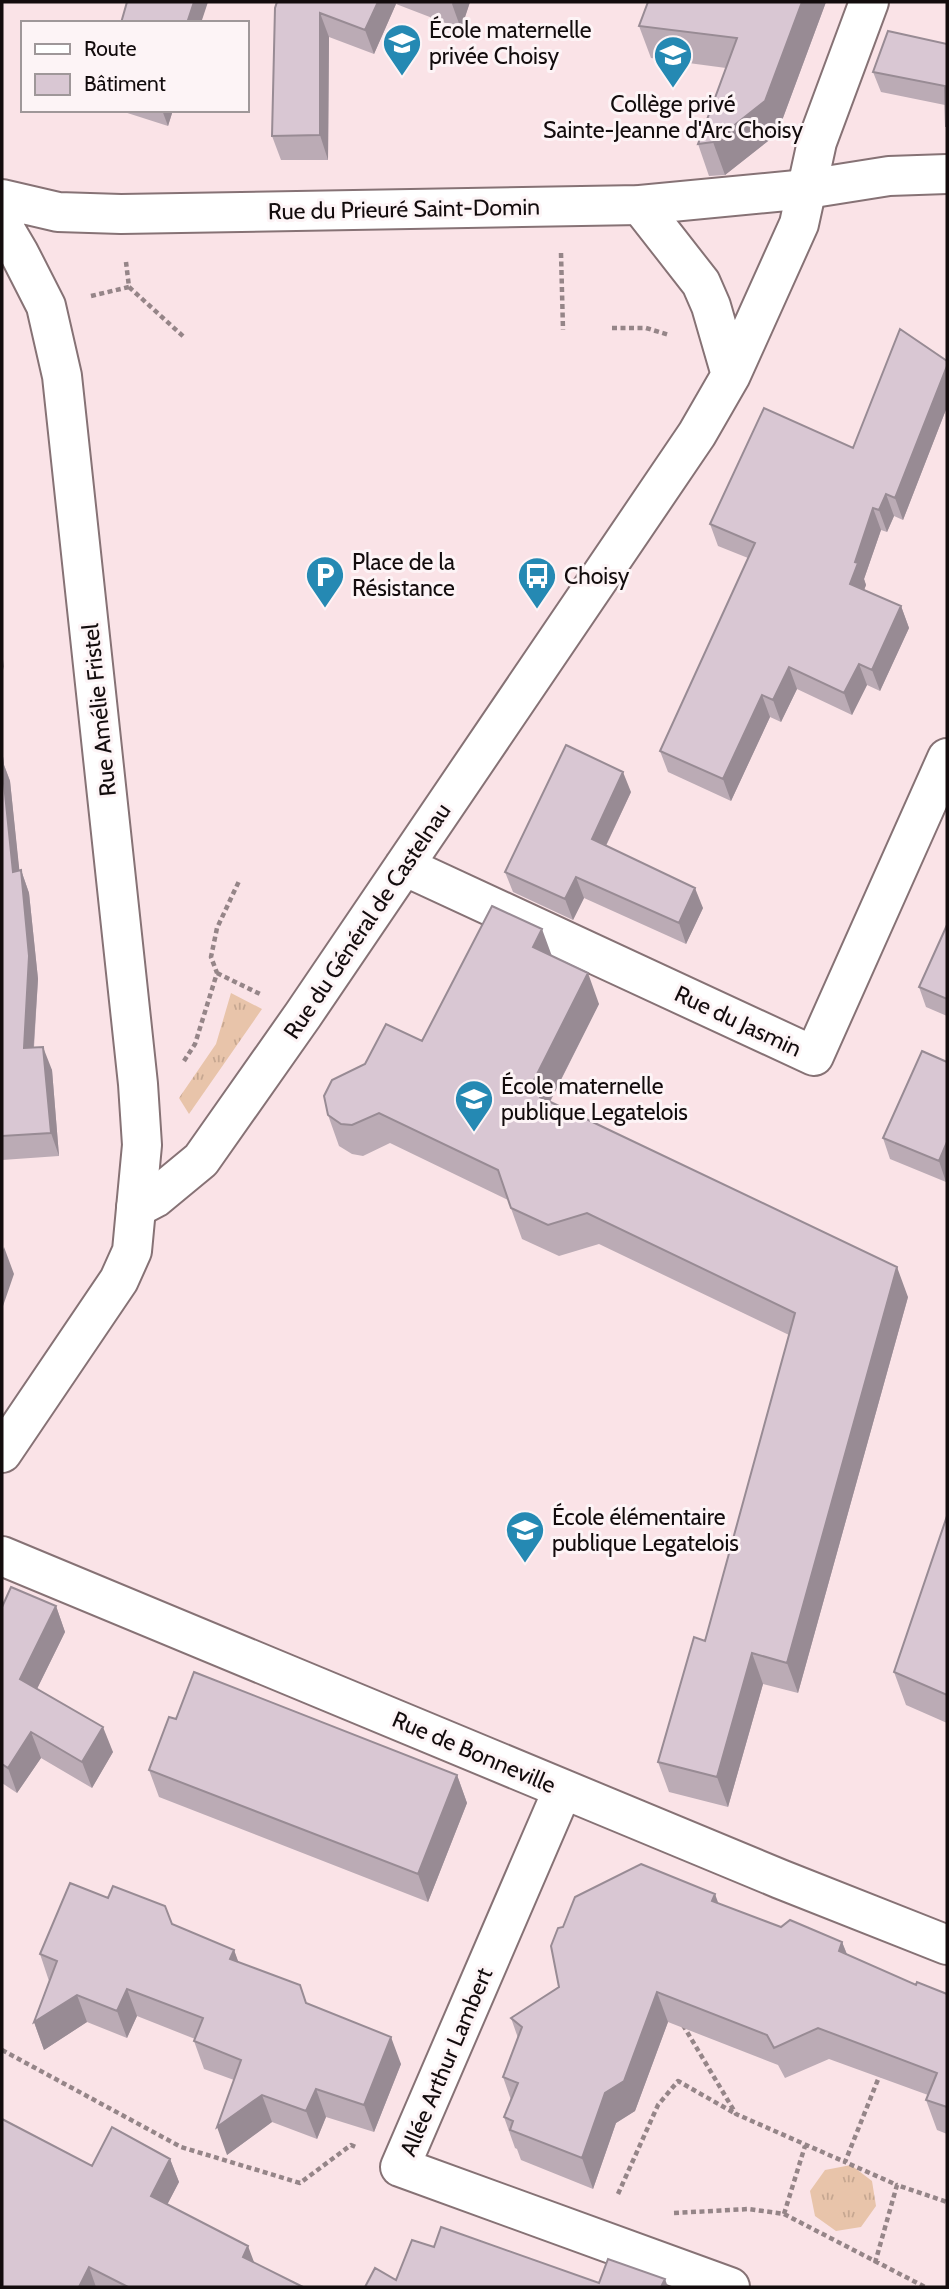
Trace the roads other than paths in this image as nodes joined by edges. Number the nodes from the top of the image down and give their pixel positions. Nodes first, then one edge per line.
1 (869, 2) edge
2 (947, 174) edge
3 (807, 189) junction
4 (2, 199) edge
5 (640, 205) junction
6 (2, 224) edge
7 (732, 375) junction
8 (947, 758) edge
9 (404, 866) junction
10 (136, 1208) junction
11 (2, 1453) edge
12 (2, 1556) edge
13 (563, 1789) junction
14 (947, 1945) edge
15 (730, 2287) edge

1 - 3 street, Rue du Général de Castelnau
2 - 3 street, Rue du Prieuré Saint-Domin
3 - 5 street, Rue du Prieuré Saint-Domin
3 - 7 street, Rue du Général de Castelnau
4 - 5 street, Rue du Prieuré Saint-Domin
5 - 7 street
6 - 10 street, Rue Amélie Fristel
7 - 9 street, Rue du Général de Castelnau
8 - 9 street, Rue du Jasmin
9 - 10 street, Rue du Général de Castelnau
10 - 11 street
12 - 13 street, Rue de Bonneville
13 - 14 street, Rue de Bonneville
13 - 15 street, Allée Arthur Lambert

